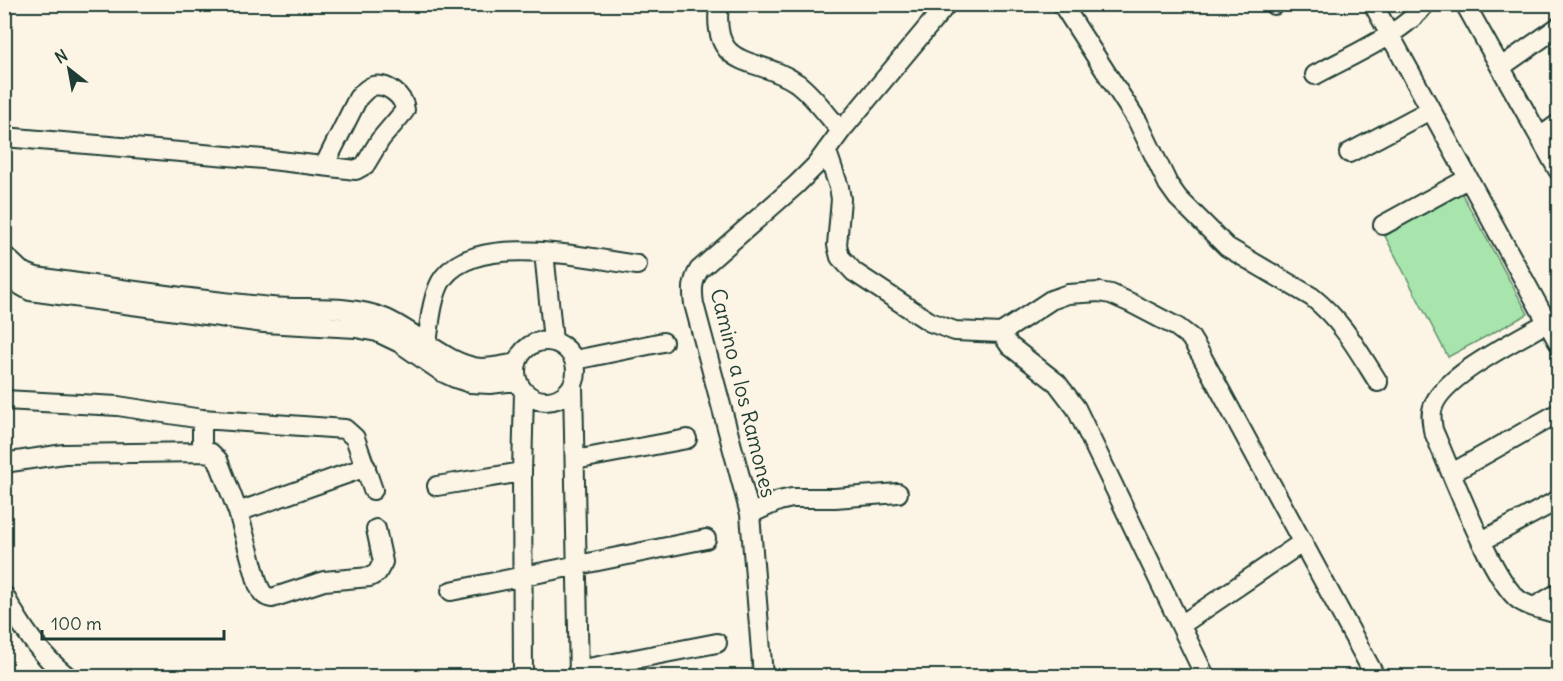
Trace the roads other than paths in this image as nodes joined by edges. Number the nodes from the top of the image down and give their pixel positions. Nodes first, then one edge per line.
1 (719, 4) edge
2 (947, 4) edge
3 (1062, 4) edge
4 (1373, 4) edge
5 (1425, 4) edge
6 (1465, 4) edge
7 (1558, 27) edge
8 (1389, 34) junction
9 (1501, 67) junction
10 (1315, 75) dead end
11 (1430, 110) junction
12 (1558, 124) edge
13 (841, 131) junction
14 (4, 137) edge
15 (1540, 137) junction
16 (1349, 153) dead end
17 (821, 158) junction
18 (324, 166) junction
19 (1558, 170) edge
20 (1467, 179) junction
21 (1383, 225) dead end
22 (544, 252) junction
23 (4, 255) edge
24 (637, 265) dead end
25 (4, 276) edge
26 (229, 310) junction
27 (1553, 319) edge
28 (1001, 333) junction
29 (553, 341) junction
30 (663, 342) dead end
31 (1558, 342) edge
32 (426, 351) junction
33 (575, 360) junction
34 (519, 379) junction
35 (1378, 382) dead end
36 (573, 386) junction
37 (4, 400) edge
38 (1558, 413) edge
39 (202, 419) junction
40 (687, 440) dead end
41 (202, 452) junction
42 (575, 460) junction
43 (4, 463) edge
44 (366, 467) junction
45 (522, 472) junction
46 (1452, 473) junction
47 (437, 486) dead end
48 (373, 490) dead end
49 (898, 493) dead end
50 (1558, 500) edge
51 (238, 512) junction
52 (750, 514) junction
53 (376, 529) dead end
54 (706, 539) dead end
55 (1482, 541) junction
56 (1303, 542) junction
57 (577, 566) junction
58 (524, 577) junction
59 (451, 591) dead end
60 (1558, 593) edge
61 (4, 595) edge
62 (1534, 607) junction
63 (1558, 614) edge
64 (1181, 625) junction
65 (717, 643) dead end
66 (578, 674) edge
67 (67, 676) edge
68 (523, 676) edge
69 (763, 676) edge
70 (1205, 676) edge
71 (1375, 676) edge

1 - 13 street
2 - 13 street, Camino a los Ramones
3 - 35 street
4 - 8 street
5 - 8 street
6 - 9 street
7 - 9 street
8 - 10 street
8 - 11 street
9 - 15 street
11 - 16 street
11 - 20 street
12 - 15 street
13 - 17 street, Camino a los Ramones
14 - 18 street
15 - 19 street
17 - 28 street
17 - 52 street, Camino a los Ramones
18 - 18 street
20 - 21 street
20 - 27 street
22 - 24 street
22 - 29 street
22 - 32 street
23 - 26 street
25 - 26 street
26 - 32 street
27 - 31 street
27 - 46 street
28 - 56 street
28 - 64 street
29 - 33 street
29 - 34 street
30 - 33 street
32 - 34 street
33 - 36 street
34 - 36 street
34 - 45 street
36 - 42 street
37 - 39 street
38 - 46 street
39 - 41 street
39 - 44 street
40 - 42 street
41 - 43 street
41 - 51 street
42 - 57 street
44 - 48 street
44 - 51 street
45 - 47 street
45 - 58 street
46 - 55 street
49 - 52 street
50 - 55 street
51 - 53 street
52 - 69 street, Camino a los Ramones
54 - 57 street
55 - 62 street
56 - 64 street
56 - 71 street
57 - 58 street
57 - 66 street
58 - 59 street
58 - 68 street
60 - 62 street
61 - 67 street
62 - 63 street
64 - 70 street
65 - 66 street

